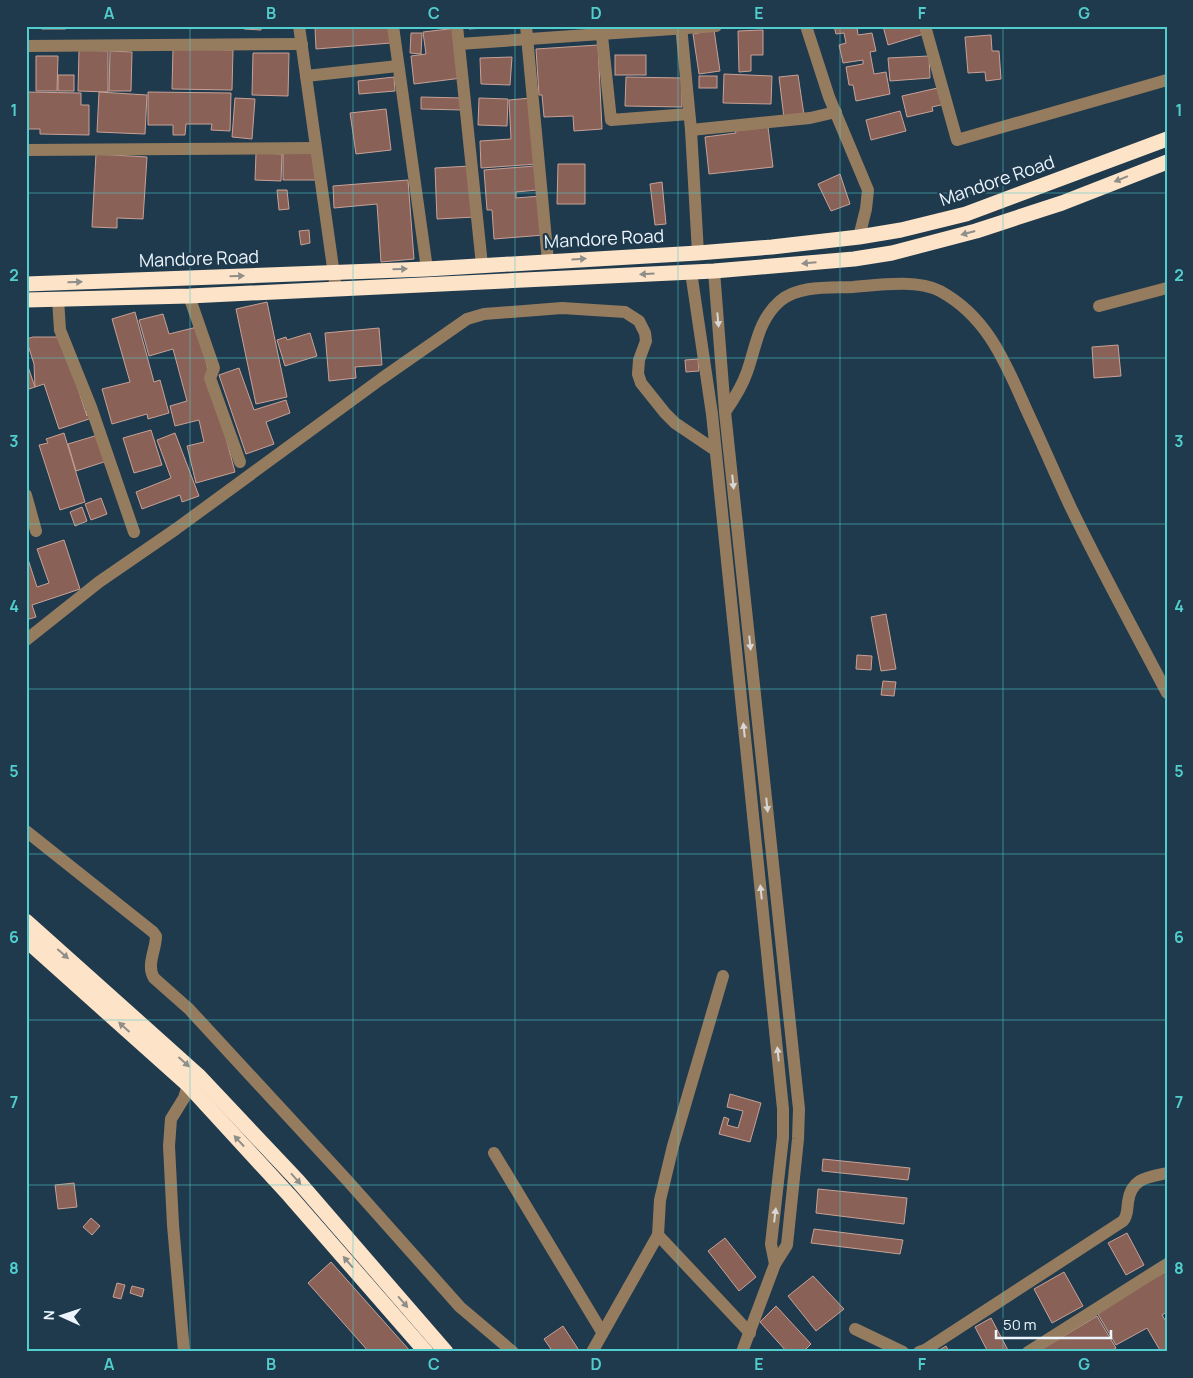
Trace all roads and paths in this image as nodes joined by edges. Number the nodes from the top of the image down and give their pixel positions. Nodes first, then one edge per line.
1 (299, 26) edge
2 (393, 26) edge
3 (457, 26) edge
4 (716, 26) edge
5 (806, 26) edge
6 (926, 26) edge
7 (681, 27) edge
8 (601, 30) edge
9 (527, 33) edge
10 (302, 44) junction
11 (459, 44) junction
12 (26, 46) edge
13 (398, 66) junction
14 (306, 76) junction
15 (1167, 80) edge
16 (836, 112) junction
17 (689, 114) junction
18 (690, 130) junction
19 (1167, 139) edge
20 (316, 148) junction
21 (26, 150) edge
22 (1167, 162) edge
23 (859, 238) junction
24 (698, 253) junction
25 (548, 261) junction
26 (482, 265) junction
27 (427, 269) junction
28 (333, 271) junction
29 (714, 271) junction
30 (690, 272) junction
31 (26, 284) edge
32 (1167, 288) edge
33 (337, 289) junction
34 (189, 296) junction
35 (58, 299) junction
36 (26, 300) edge
37 (1099, 306) dead end
38 (722, 371) junction
39 (706, 373) junction
40 (725, 412) junction
41 (715, 450) junction
42 (240, 462) dead end
43 (26, 495) edge
44 (36, 531) dead end
45 (134, 532) dead end
46 (26, 640) edge
47 (1167, 694) edge
48 (26, 831) edge
49 (26, 921) edge
50 (26, 940) edge
51 (722, 976) dead end
52 (188, 1085) junction
53 (783, 1109) junction
54 (799, 1109) junction
55 (494, 1153) dead end
56 (1167, 1173) edge
57 (658, 1235) junction
58 (775, 1264) junction
59 (1167, 1264) edge
60 (855, 1330) dead end
61 (602, 1332) junction
62 (750, 1333) junction
63 (184, 1352) edge
64 (426, 1352) edge
65 (446, 1352) edge
66 (513, 1352) edge
67 (592, 1352) edge
68 (742, 1352) edge
69 (903, 1352) edge
70 (919, 1352) edge
71 (1028, 1352) edge

1 - 10 street
2 - 13 street
3 - 11 street
4 - 7 street
5 - 16 street
6 - 15 street
7 - 8 street
7 - 17 street
8 - 9 street
8 - 17 street
9 - 11 street
9 - 25 street
10 - 12 street
10 - 14 street
11 - 26 street
13 - 14 street
13 - 27 street
14 - 20 street
16 - 18 street
16 - 23 street
17 - 18 street
18 - 24 street
19 - 23 highway, Mandore Road
20 - 21 street
20 - 28 street
22 -> 29 highway, Mandore Road
23 - 24 highway, Mandore Road
25 -> 24 highway, Mandore Road
25 - 26 highway, Mandore Road
26 - 27 highway, Mandore Road
28 -> 27 highway, Mandore Road
31 -> 28 highway, Mandore Road
28 - 33 street
29 - 30 highway, Mandore Road
29 -> 38 street
30 -> 33 highway, Mandore Road
30 - 39 street
32 - 37 street
33 - 34 highway, Mandore Road
34 - 35 highway, Mandore Road
34 - 42 street
35 - 36 highway, Mandore Road
35 - 45 street
38 - 39 street
38 - 40 street
39 - 41 street
40 - 47 street
40 -> 54 street
41 - 46 street
53 -> 41 street
43 - 44 street
48 - 66 street
49 -> 65 highway
52 -> 50 highway
51 - 57 street
52 - 63 street
64 -> 52 highway
53 - 54 street
58 -> 53 street
54 - 58 street
55 - 61 street
56 - 70 street
57 - 61 street
57 - 62 street
58 - 62 street
59 - 71 street
60 - 69 street
61 - 67 street
62 - 68 street

